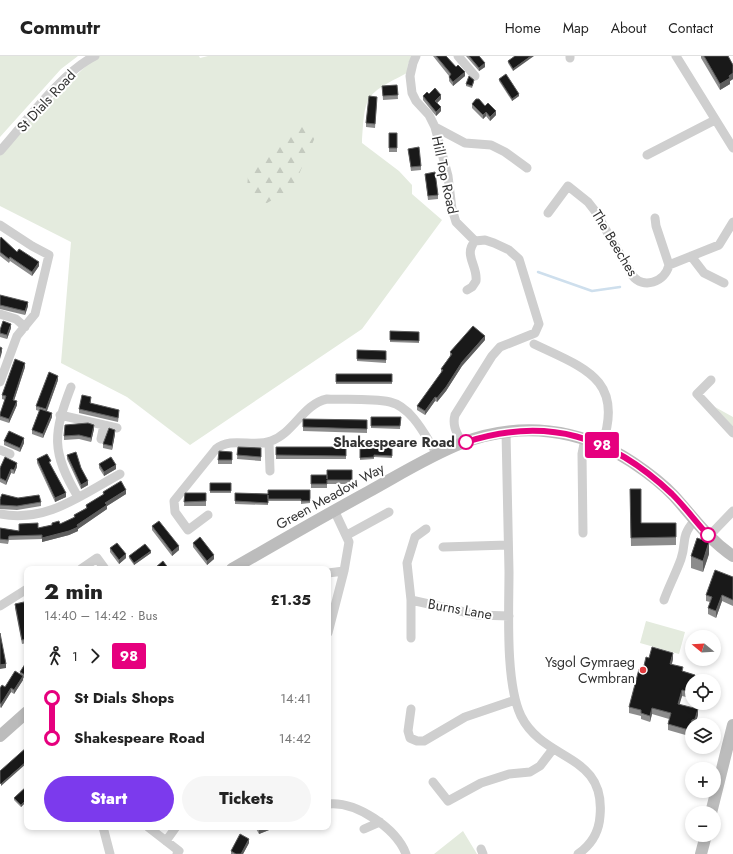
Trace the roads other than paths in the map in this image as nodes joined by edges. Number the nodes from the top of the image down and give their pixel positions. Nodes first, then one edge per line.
1 (95, 56) edge
2 (416, 56) edge
3 (458, 56) edge
4 (676, 56) edge
5 (475, 76) dead end
6 (715, 120) junction
7 (435, 127) junction
8 (733, 148) edge
9 (0, 151) edge
10 (647, 155) dead end
11 (527, 168) dead end
12 (548, 213) dead end
13 (655, 218) dead end
14 (733, 222) edge
15 (0, 225) edge
16 (475, 241) junction
17 (691, 256) junction
18 (669, 265) junction
19 (724, 283) dead end
20 (467, 290) dead end
21 (0, 314) edge
22 (25, 327) junction
23 (534, 344) dead end
24 (711, 380) dead end
25 (0, 382) edge
26 (71, 387) dead end
27 (60, 415) junction
28 (104, 425) junction
29 (117, 428) dead end
30 (506, 432) junction
31 (733, 433) edge
32 (101, 439) dead end
33 (585, 439) junction
34 (270, 442) junction
35 (462, 443) junction
36 (602, 445) junction
37 (0, 450) edge
38 (10, 454) dead end
39 (437, 454) junction
40 (270, 471) dead end
41 (120, 474) dead end
42 (78, 497) junction
43 (334, 510) junction
44 (733, 511) edge
45 (389, 512) dead end
46 (0, 514) edge
47 (208, 515) dead end
48 (694, 521) junction
49 (426, 529) dead end
50 (583, 533) dead end
51 (348, 535) junction
52 (709, 536) junction
53 (508, 545) junction
54 (443, 547) dead end
55 (733, 556) edge
56 (85, 566) edge
57 (103, 566) edge
58 (237, 566) edge
59 (344, 571) junction
60 (331, 573) edge
61 (24, 591) edge
62 (411, 600) junction
63 (664, 600) dead end
64 (0, 606) edge
65 (509, 616) junction
66 (331, 621) edge
67 (411, 638) dead end
68 (515, 700) junction
69 (411, 709) dead end
70 (24, 714) edge
71 (733, 725) edge
72 (2, 731) edge
73 (552, 749) junction
74 (433, 782) dead end
75 (331, 804) edge
76 (714, 806) edge
77 (380, 822) junction
78 (364, 829) dead end
79 (104, 830) edge
80 (152, 830) edge
81 (174, 830) edge
82 (166, 841) junction
83 (704, 842) edge
84 (110, 854) edge
85 (177, 854) edge
86 (406, 854) edge
87 (578, 854) edge
88 (701, 854) edge

1 - 9 street, St Dials Road
2 - 7 street, Hill Top Road
3 - 5 street
4 - 6 street
6 - 8 street
6 - 10 street
7 - 11 street
7 - 16 street, Hill Top Road
12 - 18 street, The Beeches
13 - 18 street
14 - 17 street
15 - 22 street
16 - 20 street
16 - 35 street
17 - 18 street
17 - 19 street
21 - 22 street
22 - 25 street
23 - 36 street
24 - 31 street
26 - 27 street
27 - 28 street
27 - 42 street
28 - 29 street
28 - 32 street
30 - 33 street, Green Meadow Way
30 - 35 street, Green Meadow Way
30 - 53 street
33 - 36 street, Green Meadow Way
33 - 50 street
34 - 39 street
34 - 40 street
34 - 47 street
35 - 39 street, Green Meadow Way
36 - 48 street, Green Meadow Way
37 - 38 street
39 - 43 street, Green Meadow Way
41 - 42 street
42 - 46 street
43 - 51 street
43 - 58 street, Green Meadow Way
44 - 52 street
45 - 51 street
48 - 52 street, Green Meadow Way
48 - 63 street
49 - 62 street, Burns Lane
51 - 59 street
52 - 55 street, Green Meadow Way
53 - 54 street
53 - 65 street
56 - 57 street
59 - 60 street
59 - 66 street
61 - 64 street
62 - 65 street, Burns Lane
62 - 67 street, Burns Lane
65 - 68 street
68 - 69 street
68 - 73 street
70 - 72 street
71 - 76 street
73 - 74 street
73 - 87 street
75 - 77 street
77 - 78 street
77 - 86 street
79 - 84 street
80 - 82 street
81 - 82 street
82 - 85 street
83 - 88 street

